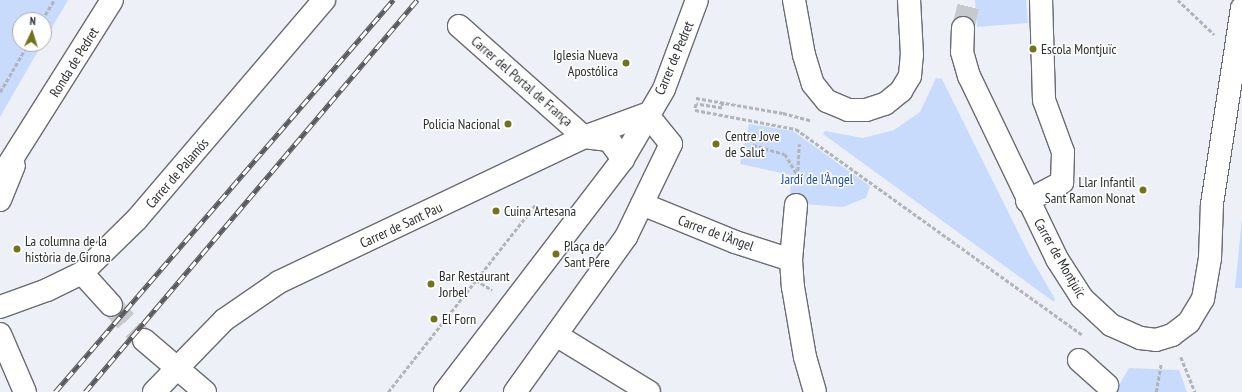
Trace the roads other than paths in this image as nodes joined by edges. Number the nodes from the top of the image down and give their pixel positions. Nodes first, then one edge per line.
1 (112, 0) edge
2 (324, 0) edge
3 (697, 0) edge
4 (794, 0) edge
5 (909, 0) edge
6 (1041, 0) edge
7 (1242, 8) edge
8 (459, 26) dead end
9 (963, 28) tunnel mouth
10 (1235, 101) edge
11 (647, 114) junction
12 (35, 124) junction
13 (584, 137) junction
14 (623, 159) junction
15 (0, 178) edge
16 (0, 200) edge
17 (1027, 201) junction
18 (642, 204) junction
19 (796, 205) road end
20 (790, 260) junction
21 (82, 273) junction
22 (111, 305) tunnel mouth
23 (0, 306) edge
24 (0, 334) edge
25 (556, 335) junction
26 (144, 340) tunnel mouth
27 (1079, 360) dead end
28 (0, 362) edge
29 (177, 370) junction
30 (1111, 389) edge
31 (20, 392) edge
32 (25, 392) edge
33 (154, 392) edge
34 (205, 392) edge
35 (445, 392) edge
36 (515, 392) edge
37 (649, 392) edge
38 (815, 392) edge

1 - 12 street, Ronda de Pedret
2 - 21 street, Carrer de Palamós
3 - 11 street, Carrer de Pedret
4 - 5 street
6 - 17 street
7 - 10 street, Carrer de Montjuïc
8 - 13 street, Carrer del Portal de França
9 - 17 street, Carrer de Montjuïc
10 - 17 street, Carrer de Montjuïc
11 - 13 street, Carrer de Sant Pau
11 - 14 street
11 - 18 street
12 - 15 street, Ronda de Pedret
12 - 16 street, Ronda de Pedret
13 - 14 street
13 - 29 street, Carrer de Sant Pau
14 - 35 street
18 - 20 street, Carrer de l'Àngel
18 - 25 street
19 - 20 street
20 - 38 street
21 - 22 street
21 - 23 street, Carrer de Palamós
24 - 32 street
25 - 36 street
25 - 37 street
26 - 29 street
27 - 30 street
28 - 31 street
29 - 33 street, Carrer de Sant Pau
29 - 34 street

